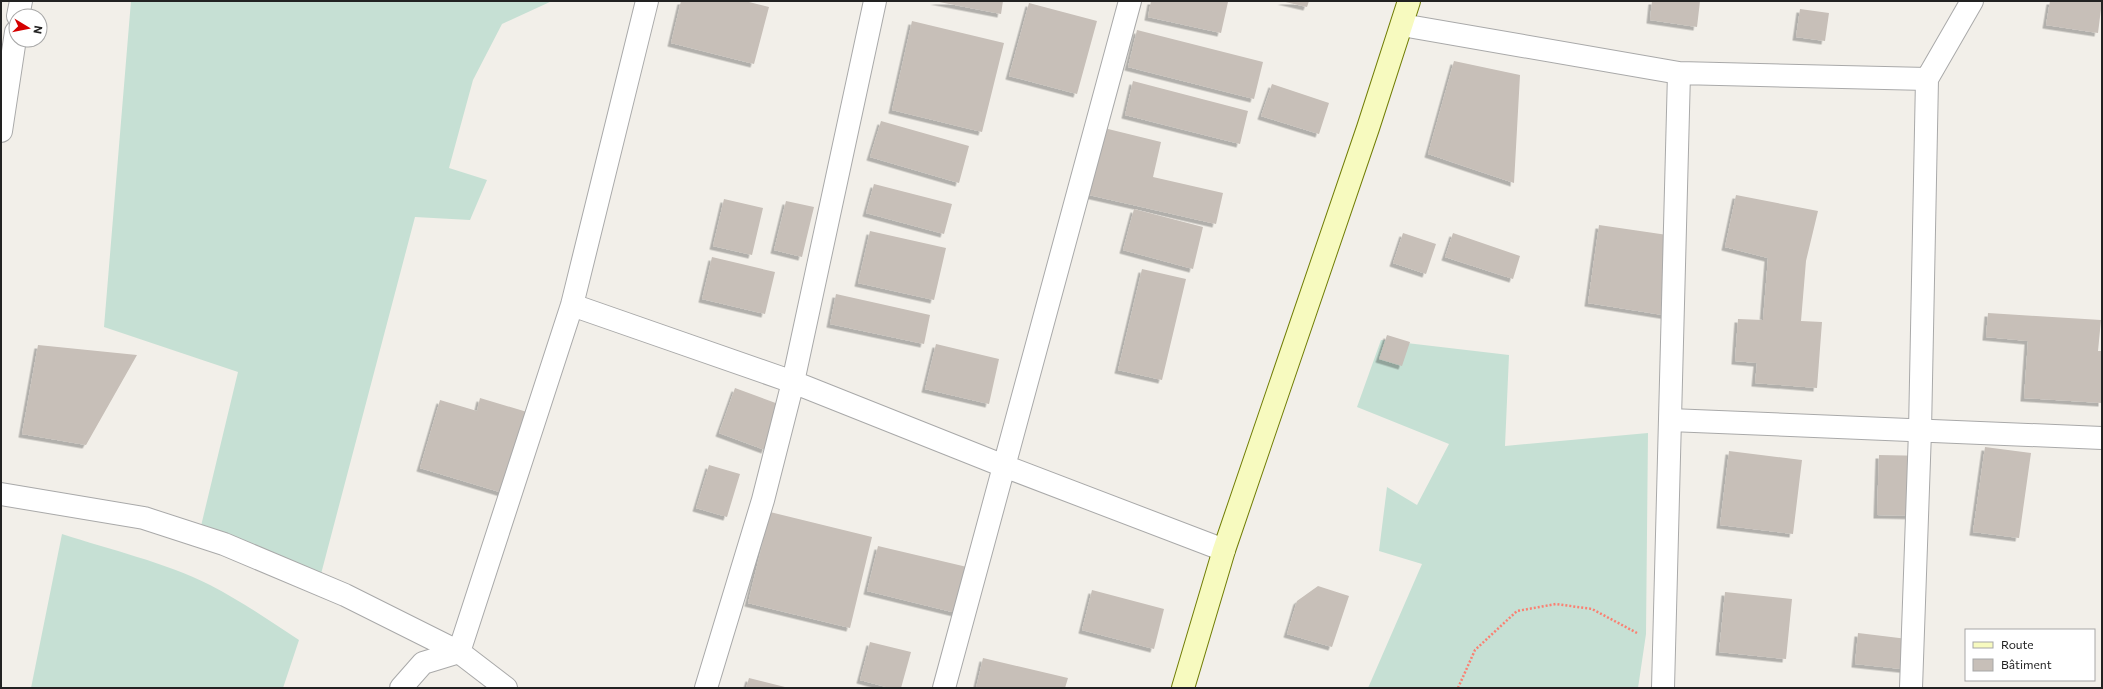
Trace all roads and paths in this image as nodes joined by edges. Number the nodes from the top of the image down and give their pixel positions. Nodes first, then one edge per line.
1 (647, 1) edge
2 (875, 1) edge
3 (1130, 1) edge
4 (1409, 1) edge
5 (1972, 1) edge
6 (1402, 25) junction
7 (14, 48) edge
8 (1679, 73) junction
9 (1927, 79) junction
10 (1, 131) edge
11 (572, 305) junction
12 (793, 382) junction
13 (1670, 420) junction
14 (1920, 431) junction
15 (2102, 438) edge
16 (1004, 466) junction
17 (1, 494) edge
18 (1224, 550) junction
19 (1640, 635) dead end
20 (459, 652) junction
21 (401, 688) edge
22 (506, 688) edge
23 (706, 688) edge
24 (944, 688) edge
25 (1183, 688) edge
26 (1458, 688) edge
27 (1664, 688) edge
28 (1911, 688) edge

1 - 11 street
2 - 12 street
3 - 16 street
4 - 6 street
5 - 9 street
6 - 8 street
6 - 18 street
7 - 10 street
8 - 9 street
8 - 13 street
9 - 14 street
11 - 12 street
11 - 20 street
12 - 16 street
12 - 23 street
13 - 14 street
13 - 27 street
14 - 15 street
14 - 28 street
16 - 18 street
16 - 24 street
17 - 20 street
18 - 25 street
19 - 26 path
20 - 21 street
20 - 22 street

